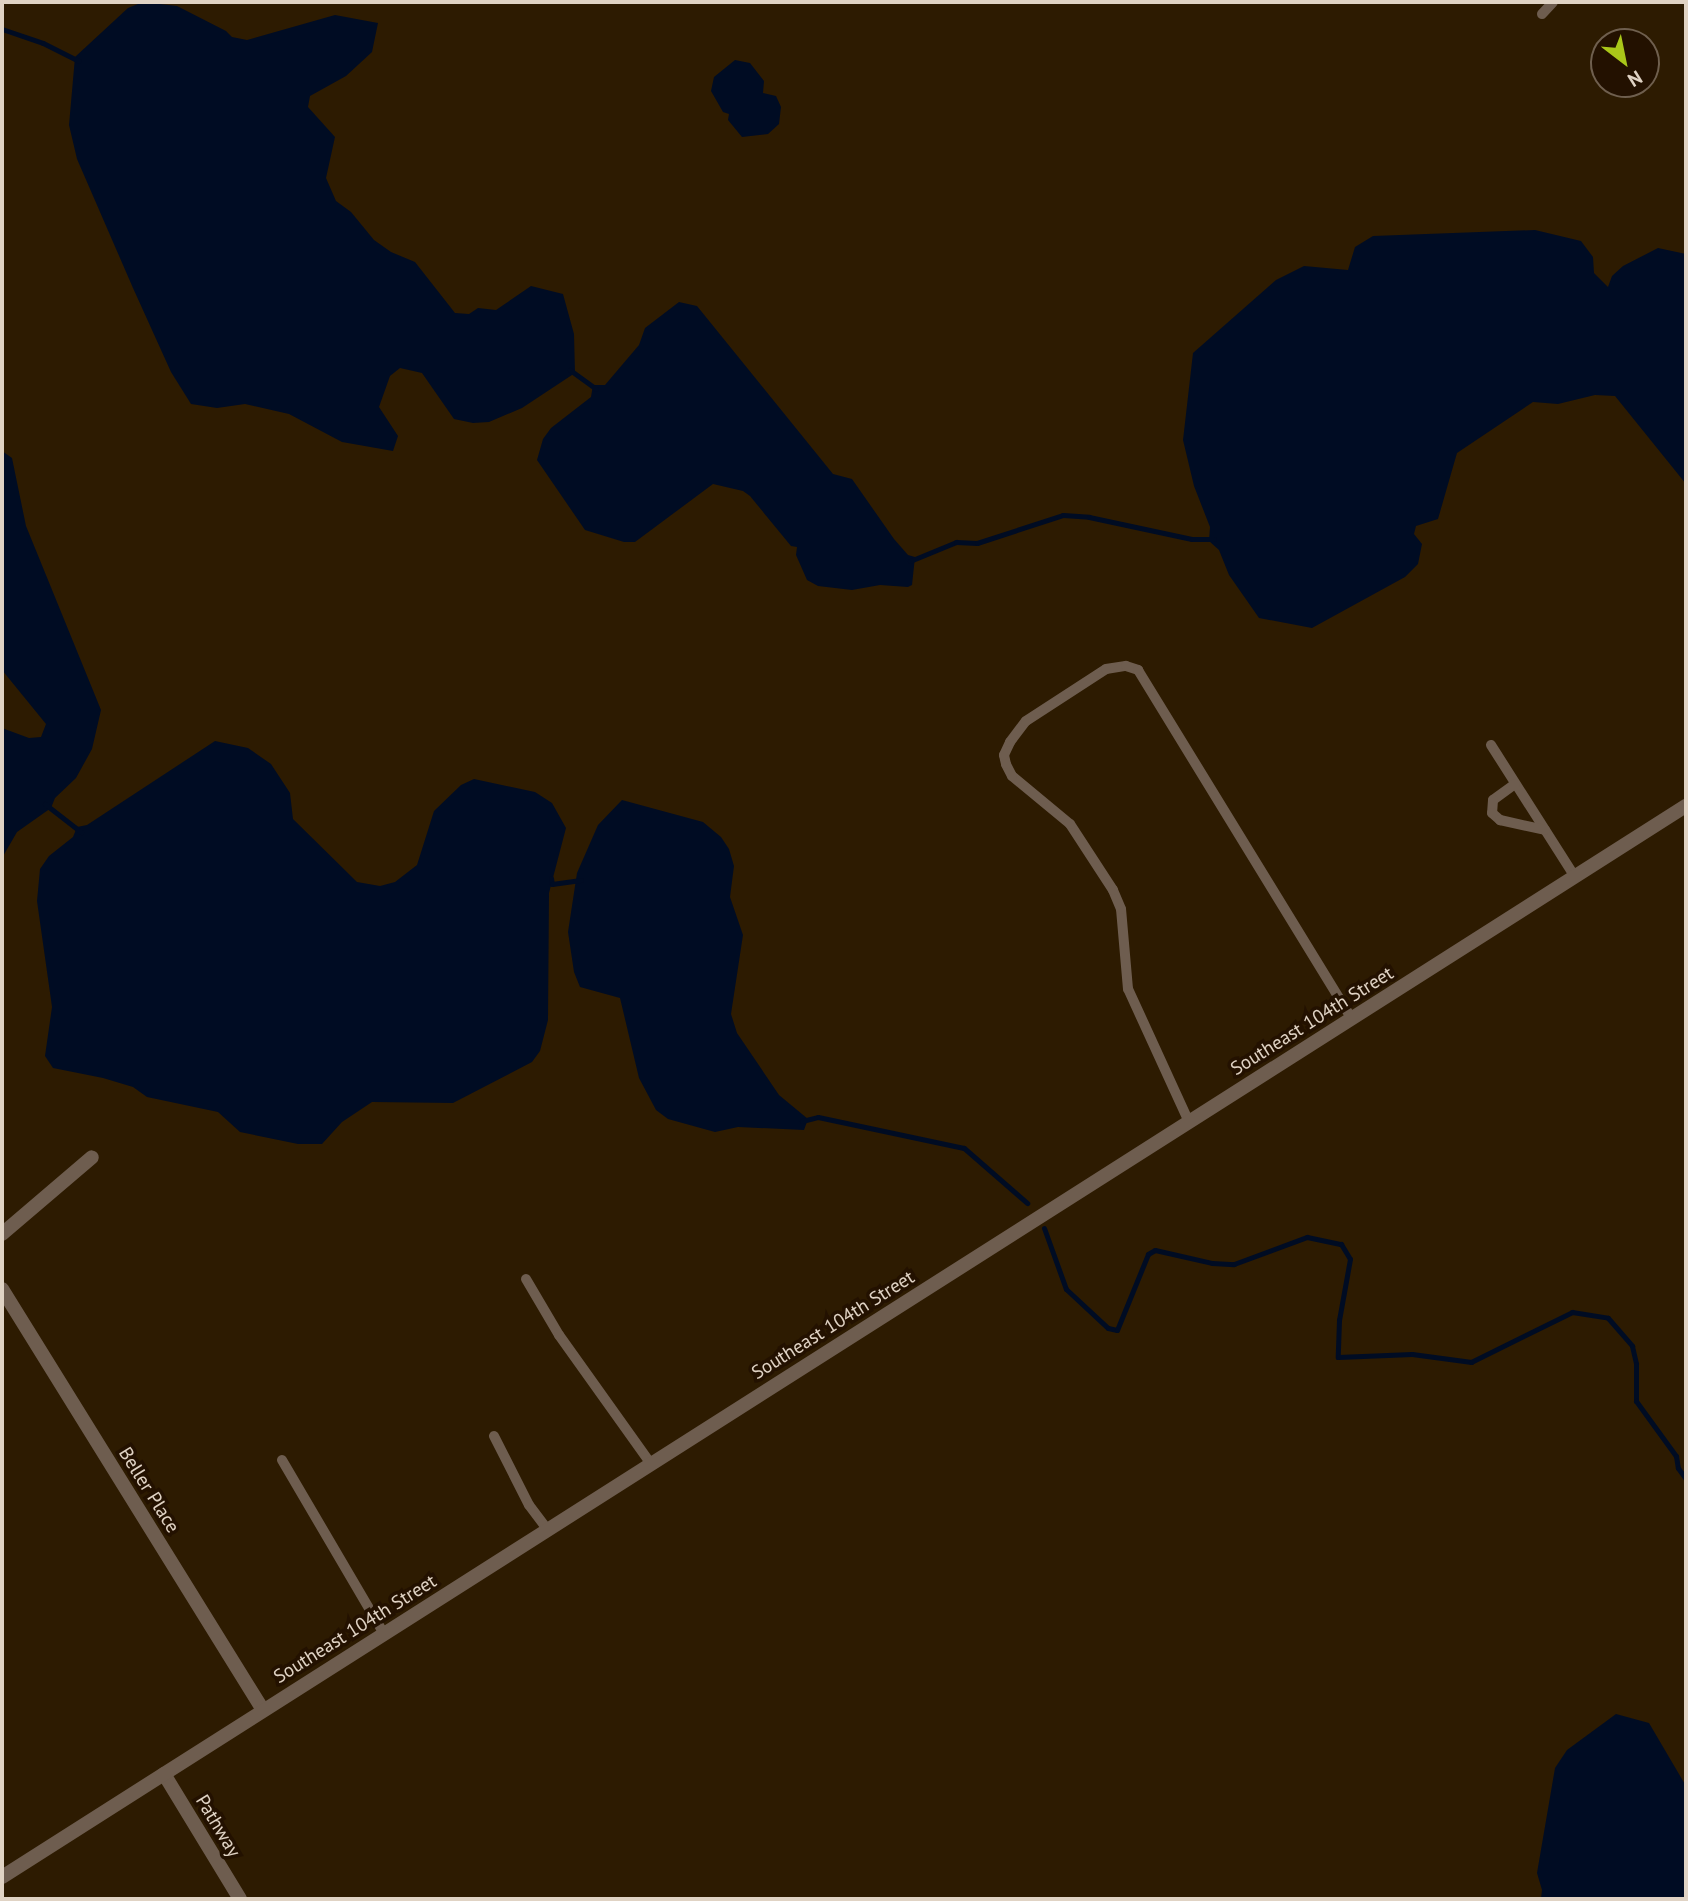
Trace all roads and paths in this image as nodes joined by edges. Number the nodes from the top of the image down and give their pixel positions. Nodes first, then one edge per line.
1 (1553, 2) edge
2 (1542, 14) dead end
3 (1491, 745) dead end
4 (1516, 784) junction
5 (1686, 806) edge
6 (1545, 830) junction
7 (1575, 877) junction
8 (1352, 1018) junction
9 (1189, 1122) junction
10 (92, 1157) dead end
11 (2, 1234) edge
12 (526, 1279) dead end
13 (2, 1289) edge
14 (494, 1436) dead end
15 (282, 1460) dead end
16 (651, 1464) junction
17 (548, 1530) junction
18 (384, 1634) junction
19 (263, 1710) junction
20 (164, 1774) junction
21 (2, 1877) edge
22 (240, 1899) edge

1 - 2 lane
3 - 4 lane
4 - 6 lane
4 - 6 lane
5 - 7 street, Southeast 104th Street
6 - 7 lane
7 - 8 street, Southeast 104th Street
8 - 9 street, Southeast 104th Street
8 - 9 lane
9 - 16 street, Southeast 104th Street
10 - 11 street
12 - 16 lane
13 - 19 street, Beller Place
14 - 17 lane
15 - 18 lane
16 - 17 street, Southeast 104th Street
17 - 18 street, Southeast 104th Street
18 - 19 street, Southeast 104th Street
19 - 20 street, Southeast 104th Street
20 - 21 street, Southeast 104th Street
20 - 22 street, Pathway

